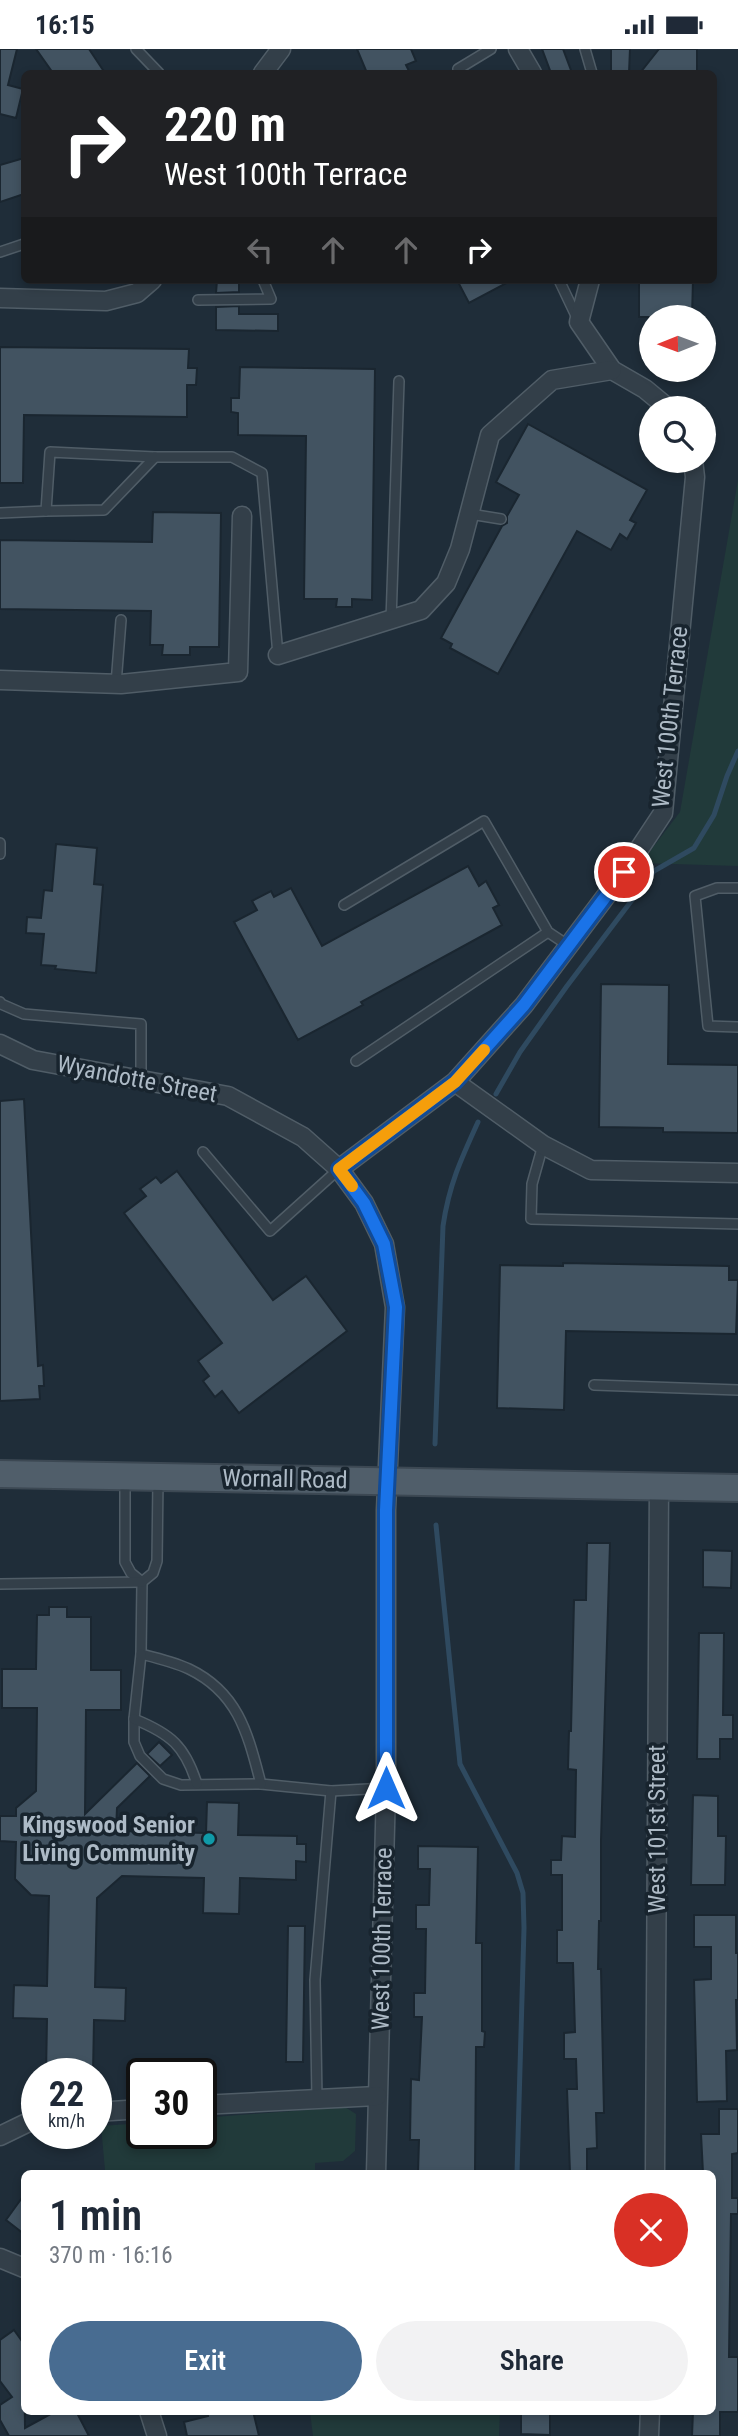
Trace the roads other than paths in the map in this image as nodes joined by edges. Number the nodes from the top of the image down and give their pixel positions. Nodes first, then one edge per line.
1 (136, 49) edge
2 (281, 49) edge
3 (491, 49) edge
4 (518, 49) edge
5 (585, 49) edge
6 (156, 70) edge
7 (265, 70) edge
8 (458, 70) edge
9 (530, 70) edge
10 (591, 70) edge
11 (21, 245) edge
12 (0, 252) edge
13 (147, 284) edge
14 (265, 284) edge
15 (561, 284) edge
16 (589, 284) edge
17 (0, 298) edge
18 (198, 300) dead end
19 (579, 322) junction
20 (611, 370) junction
21 (398, 381) dead end
22 (653, 396) edge
23 (155, 457) junction
24 (695, 473) edge
25 (46, 511) junction
26 (0, 513) edge
27 (470, 514) junction
28 (242, 516) dead end
29 (501, 519) dead end
30 (121, 620) dead end
31 (391, 621) junction
32 (278, 655) joint
33 (0, 680) edge
34 (116, 684) junction
35 (0, 843) edge
36 (0, 854) edge
37 (738, 888) edge
38 (344, 905) dead end
39 (548, 932) junction
40 (569, 946) junction
41 (0, 1004) edge
42 (738, 1027) edge
43 (0, 1044) edge
44 (356, 1062) dead end
45 (141, 1080) junction
46 (455, 1082) junction
47 (543, 1145) junction
48 (203, 1152) dead end
49 (339, 1169) junction
50 (738, 1173) edge
51 (738, 1224) edge
52 (594, 1385) dead end
53 (738, 1391) edge
54 (0, 1474) edge
55 (125, 1477) junction
56 (159, 1477) junction
57 (387, 1481) junction
58 (659, 1485) junction
59 (738, 1488) edge
60 (142, 1582) junction
61 (0, 1584) edge
62 (141, 1654) junction
63 (134, 1720) junction
64 (197, 1784) junction
65 (261, 1784) junction
66 (386, 1788) junction
67 (331, 1791) junction
68 (377, 2096) junction
69 (317, 2099) junction
70 (217, 2104) edge
71 (21, 2126) edge
72 (0, 2136) edge
73 (376, 2170) edge
74 (655, 2170) edge
75 (0, 2258) edge
76 (21, 2267) edge
77 (150, 2415) edge
78 (650, 2415) edge
79 (157, 2436) edge
80 (649, 2436) edge

1 - 6 lane
2 - 7 street
3 - 8 lane
4 - 9 street
5 - 10 lane
11 - 12 lane
13 - 17 street
14 - 18 lane
15 - 19 lane
16 - 19 street
19 - 20 street
20 - 22 street
20 - 27 street
21 - 31 lane
23 - 25 lane
23 - 25 lane
23 - 32 lane
24 - 40 street, West 100th Terrace
25 - 26 lane
27 - 29 lane
27 - 31 street
28 - 34 street
30 - 34 lane
31 - 32 street
33 - 34 street
35 - 36 lane
37 - 42 lane
38 - 39 lane
39 - 40 lane
39 - 44 lane
40 - 46 street, West 100th Terrace
41 - 45 lane
43 - 45 street, Wyandotte Street
45 - 49 street, Wyandotte Street
46 - 47 street
46 - 49 street, West 100th Terrace
47 - 50 street
47 - 51 lane
48 - 49 lane
49 - 57 street, West 100th Terrace
52 - 53 lane
54 - 55 main road, Wornall Road
55 - 56 main road, Wornall Road
55 - 60 lane
56 - 57 main road, Wornall Road
56 - 60 lane
57 - 58 main road, Wornall Road
57 - 66 street, West 100th Terrace
58 - 59 main road, Wornall Road
58 - 74 street, West 101st Street
60 - 61 lane
60 - 62 lane
62 - 63 lane
62 - 65 lane
63 - 64 lane
63 - 64 lane
64 - 65 lane
65 - 67 lane
66 - 67 lane
66 - 68 street, West 100th Terrace
67 - 69 lane
68 - 69 street
68 - 73 street, West 100th Terrace
69 - 70 street
71 - 72 street
75 - 76 street
77 - 79 street
78 - 80 street

